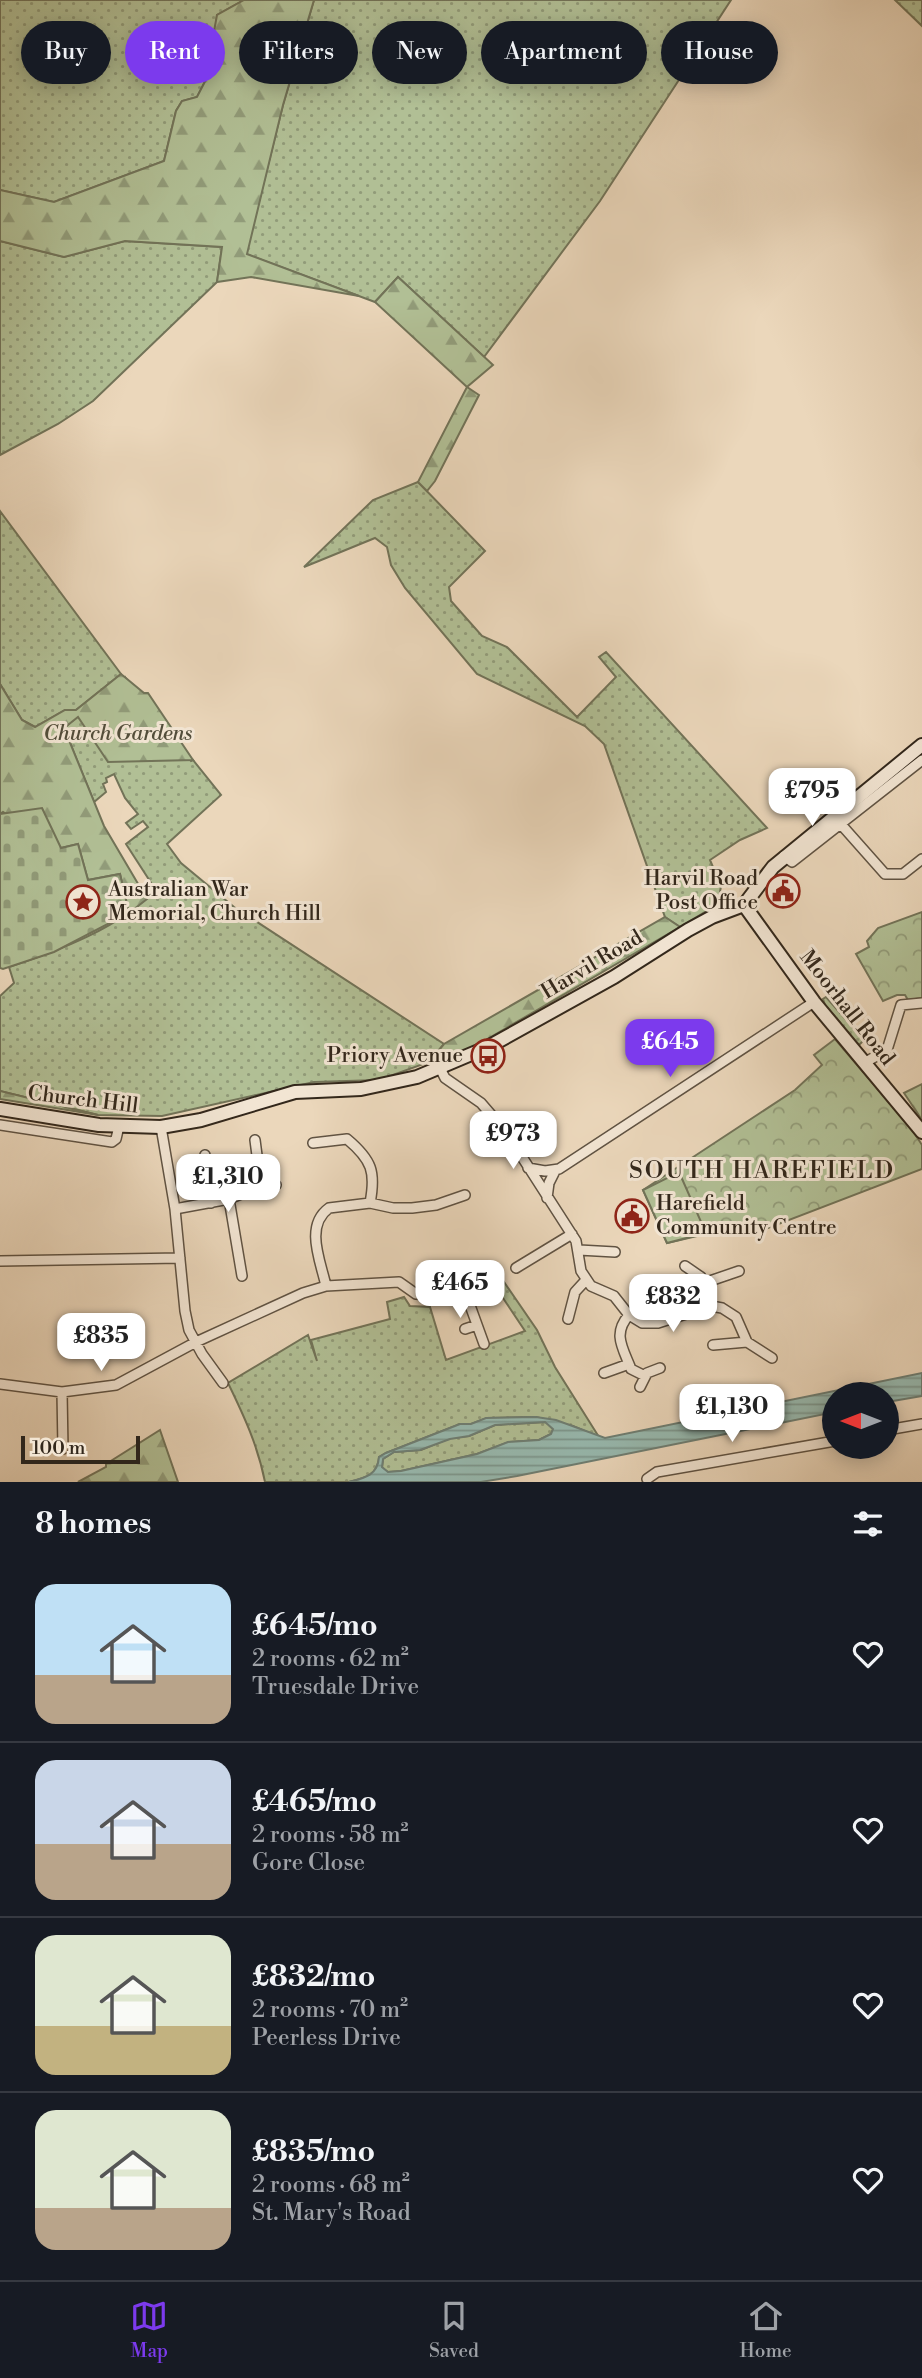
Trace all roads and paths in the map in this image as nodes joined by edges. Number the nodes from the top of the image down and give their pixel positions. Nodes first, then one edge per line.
1 (922, 745) edge
2 (922, 760) edge
3 (837, 820) junction
4 (922, 859) edge
5 (744, 905) junction
6 (814, 1002) junction
7 (922, 1003) edge
8 (864, 1063) junction
9 (440, 1068) junction
10 (0, 1109) edge
11 (0, 1125) edge
12 (119, 1126) junction
13 (161, 1127) junction
14 (922, 1132) edge
15 (255, 1140) dead end
16 (313, 1143) dead end
17 (205, 1155) dead end
18 (528, 1168) junction
19 (555, 1171) junction
20 (276, 1185) dead end
21 (261, 1186) junction
22 (465, 1195) dead end
23 (229, 1199) junction
24 (547, 1199) junction
25 (211, 1203) junction
26 (370, 1203) junction
27 (175, 1209) junction
28 (572, 1234) junction
29 (579, 1250) junction
30 (615, 1252) dead end
31 (180, 1258) junction
32 (0, 1261) edge
33 (685, 1266) dead end
34 (516, 1268) dead end
35 (739, 1271) dead end
36 (242, 1276) dead end
37 (495, 1277) dead end
38 (586, 1280) junction
39 (704, 1283) junction
40 (326, 1286) junction
41 (463, 1286) junction
42 (711, 1306) junction
43 (629, 1315) junction
44 (568, 1319) dead end
45 (477, 1325) junction
46 (465, 1329) dead end
47 (196, 1342) junction
48 (747, 1342) junction
49 (484, 1344) dead end
50 (713, 1345) dead end
51 (772, 1358) dead end
52 (629, 1364) junction
53 (660, 1368) dead end
54 (604, 1373) dead end
55 (645, 1376) junction
56 (223, 1383) dead end
57 (0, 1384) edge
58 (640, 1387) dead end
59 (62, 1392) junction
60 (922, 1424) edge
61 (900, 1428) edge
62 (822, 1443) edge
63 (63, 1449) dead end
64 (648, 1479) dead end

1 - 3 street
2 - 3 street
3 - 4 street
3 - 5 street
5 - 6 street, Moorhall Road
5 - 9 street, Harvil Road
6 - 8 street, Moorhall Road
6 - 19 street
7 - 8 street
8 - 14 street, Moorhall Road
9 - 13 street, Harvil Road
9 - 18 street
10 - 12 street, Church Hill
11 - 12 street
12 - 13 street, Church Hill
13 - 27 street
15 - 21 street
16 - 26 street
17 - 25 street
18 - 19 street
18 - 24 street
19 - 24 street
20 - 21 street
21 - 23 street
22 - 26 street
23 - 25 street
23 - 36 street
24 - 28 street
25 - 27 street
26 - 40 street
27 - 31 street
28 - 29 street
28 - 34 street
29 - 30 street
29 - 38 street
31 - 32 street
31 - 47 street
33 - 39 street
35 - 39 street
37 - 41 street
38 - 43 street
38 - 44 street
39 - 42 street
40 - 41 street
40 - 47 street
41 - 45 street
42 - 43 street
42 - 48 street
43 - 52 street
45 - 46 street
45 - 49 street
47 - 56 street
47 - 59 street
48 - 50 street
48 - 51 street
52 - 54 street
52 - 55 street
53 - 55 street
55 - 58 street
57 - 59 street
59 - 63 street
60 - 61 street
62 - 64 street

